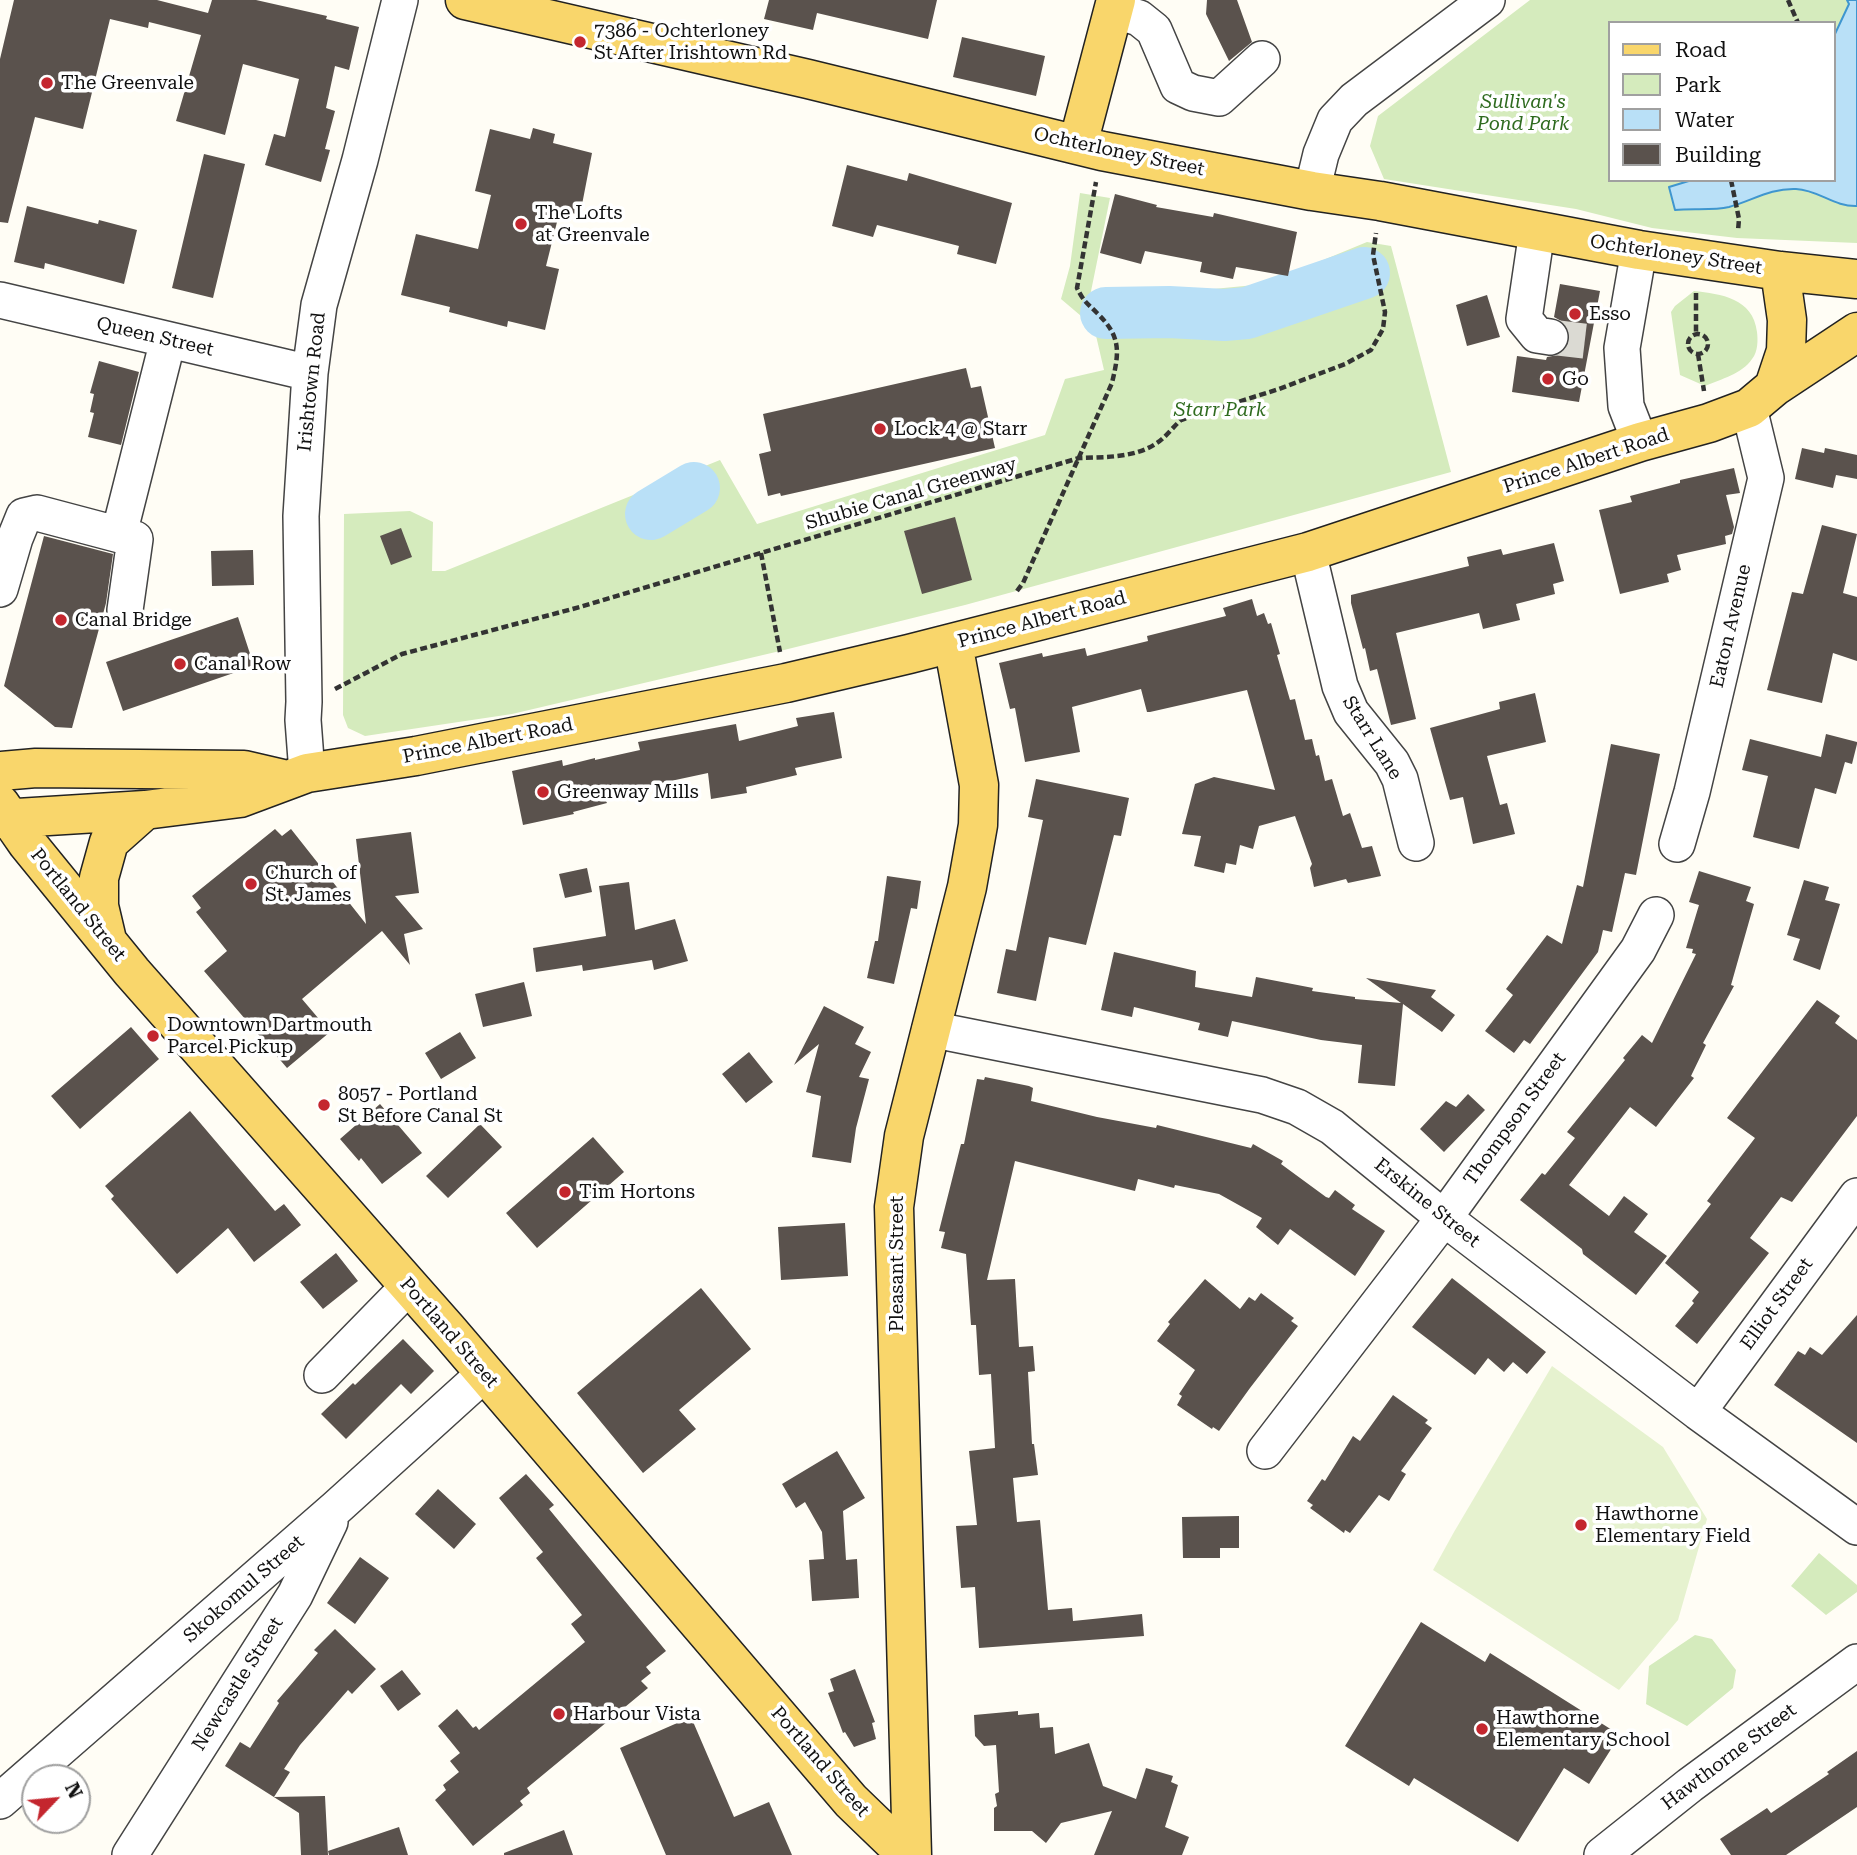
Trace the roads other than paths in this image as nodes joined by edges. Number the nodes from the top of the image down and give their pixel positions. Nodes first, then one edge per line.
1 (400, 0) edge
2 (465, 0) edge
3 (1487, 0) edge
4 (1115, 5) edge
5 (1262, 59) dead end
6 (1090, 147) junction
7 (1312, 191) junction
8 (1537, 231) junction
9 (1639, 250) junction
10 (1780, 271) junction
11 (1857, 279) edge
12 (0, 300) edge
13 (1857, 332) edge
14 (1550, 337) tunnel mouth
15 (168, 340) junction
16 (310, 373) junction
17 (1761, 397) junction
18 (1640, 442) junction
19 (118, 534) junction
20 (1308, 552) junction
21 (0, 589) edge
22 (125, 610) dead end
23 (953, 643) junction
24 (0, 771) edge
25 (297, 776) junction
26 (145, 810) junction
27 (4, 814) edge
28 (1416, 843) dead end
29 (1677, 844) dead end
30 (1656, 915) dead end
31 (108, 942) junction
32 (930, 1029) junction
33 (1857, 1196) edge
34 (1444, 1218) junction
35 (409, 1286) junction
36 (484, 1374) junction
37 (322, 1375) dead end
38 (1698, 1412) junction
39 (1265, 1451) dead end
40 (336, 1508) junction
41 (1857, 1527) edge
42 (1857, 1662) edge
43 (0, 1801) edge
44 (130, 1855) edge
45 (906, 1855) edge
46 (912, 1855) edge
47 (1602, 1855) edge

1 - 16 street, Irishtown Road
2 - 6 main road, Ochterloney Street
3 - 7 street
4 - 5 street
4 - 6 main road
6 - 7 main road, Ochterloney Street
7 - 8 main road, Ochterloney Street
8 - 9 main road, Ochterloney Street
8 - 14 street
9 - 10 main road, Ochterloney Street
9 - 18 street
10 - 11 main road
10 - 17 main road
12 - 15 street, Queen Street
13 - 17 main road, Prince Albert Road
15 - 16 street, Queen Street
15 - 19 street
16 - 25 street, Irishtown Road
17 - 18 main road, Prince Albert Road
17 - 29 street, Eaton Avenue
18 - 20 main road, Prince Albert Road
19 - 21 street
19 - 22 street
20 - 23 main road, Prince Albert Road
20 - 28 street, Starr Lane
23 - 25 main road, Prince Albert Road
23 - 32 main road, Pleasant Street
24 - 25 main road, Prince Albert Road
25 - 26 main road, Prince Albert Road
26 - 27 main road, Prince Albert Road
26 - 31 main road
27 - 31 main road, Portland Street
30 - 34 street, Thompson Street
31 - 35 main road, Portland Street
32 - 34 street, Erskine Street
32 - 46 main road, Pleasant Street
33 - 38 street, Elliot Street
34 - 38 street, Erskine Street
34 - 39 street, Thompson Street
35 - 36 main road, Portland Street
35 - 37 street
36 - 40 street, Skokomul Street
36 - 45 main road, Portland Street
38 - 41 street, Erskine Street
40 - 43 street, Skokomul Street
40 - 44 street, Newcastle Street
42 - 47 street, Hawthorne Street

